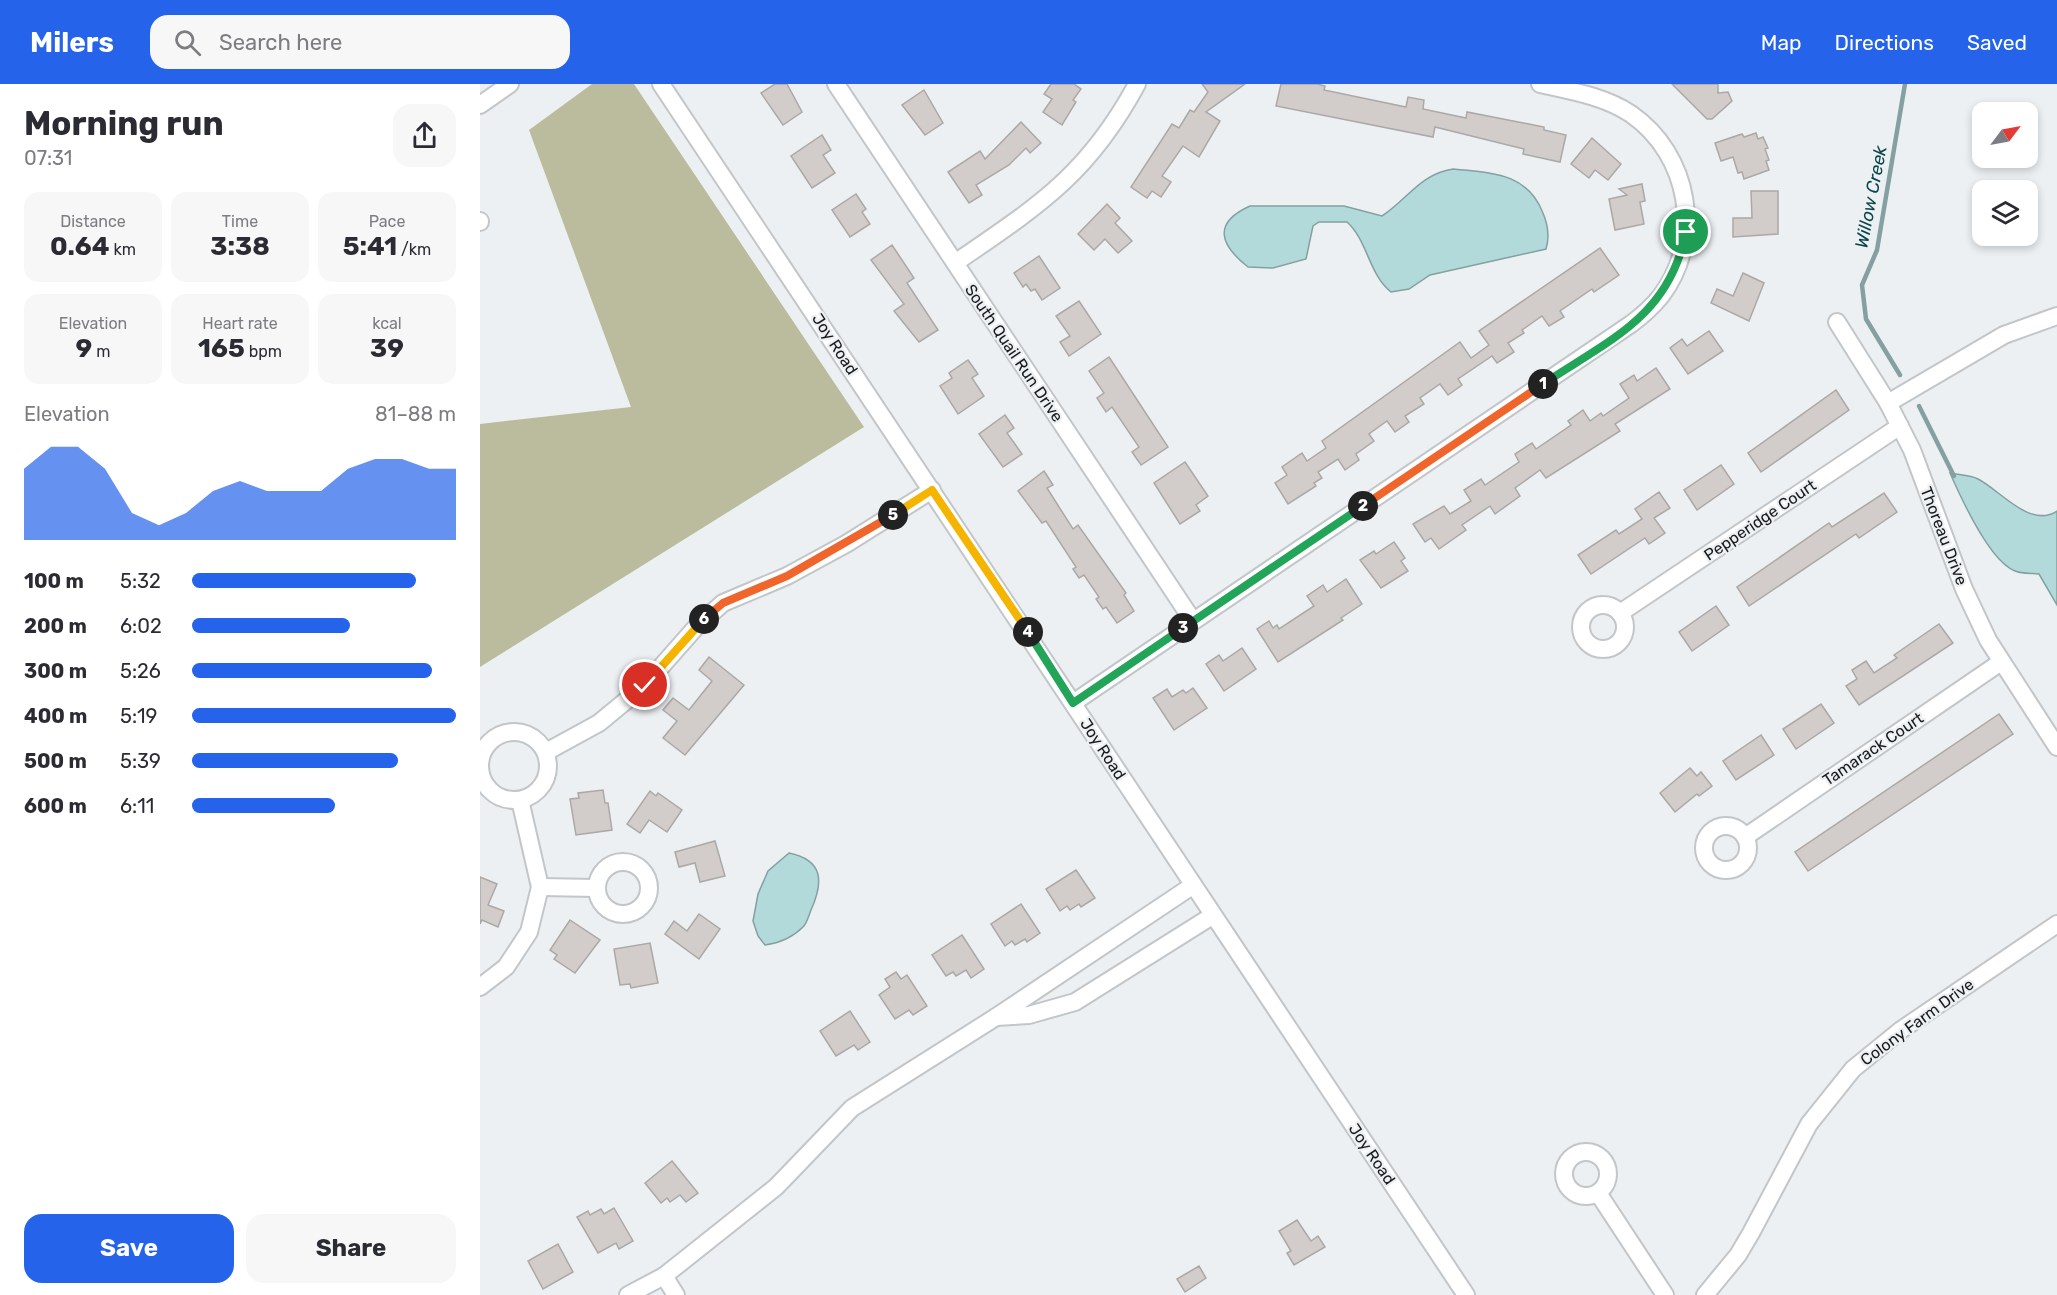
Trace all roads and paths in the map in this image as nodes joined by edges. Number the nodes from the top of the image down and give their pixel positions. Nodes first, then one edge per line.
1 (510, 84) edge
2 (661, 84) edge
3 (836, 84) edge
4 (1137, 84) edge
5 (1540, 84) edge
6 (480, 105) edge
7 (955, 263) junction
8 (2057, 316) edge
9 (1836, 322) dead end
10 (1888, 403) junction
11 (1900, 426) junction
12 (932, 490) junction
13 (1620, 614) dead end
14 (1193, 621) junction
15 (2001, 662) junction
16 (1073, 703) junction
17 (2057, 747) edge
18 (546, 752) junction
19 (480, 773) edge
20 (520, 800) junction
21 (1745, 837) dead end
22 (1192, 886) junction
23 (540, 887) junction
24 (597, 888) dead end
25 (1212, 916) junction
26 (2057, 924) edge
27 (480, 987) edge
28 (996, 1017) junction
29 (1599, 1193) dead end
30 (664, 1276) junction
31 (628, 1295) edge
32 (676, 1295) edge
33 (1466, 1295) edge
34 (1665, 1295) edge
35 (1705, 1295) edge

1 - 6 street
2 - 12 street, Joy Road
3 - 7 street, South Quail Run Drive
4 - 7 street
5 - 14 street
7 - 14 street, South Quail Run Drive
8 - 10 street
9 - 10 street, Thoreau Drive
10 - 11 street, Thoreau Drive
11 - 13 street, Pepperidge Court
11 - 15 street, Thoreau Drive
12 - 16 street, Joy Road
12 - 18 street
14 - 16 street
15 - 17 street, Thoreau Drive
15 - 21 street, Tamarack Court
16 - 22 street, Joy Road
18 - 19 street
18 - 20 street
19 - 20 street
20 - 23 street
22 - 25 street, Joy Road
22 - 28 street
23 - 24 street
23 - 27 street
25 - 28 street
25 - 33 street, Joy Road
26 - 35 street, Colony Farm Drive
28 - 30 street
29 - 34 street
30 - 31 street
30 - 32 street

